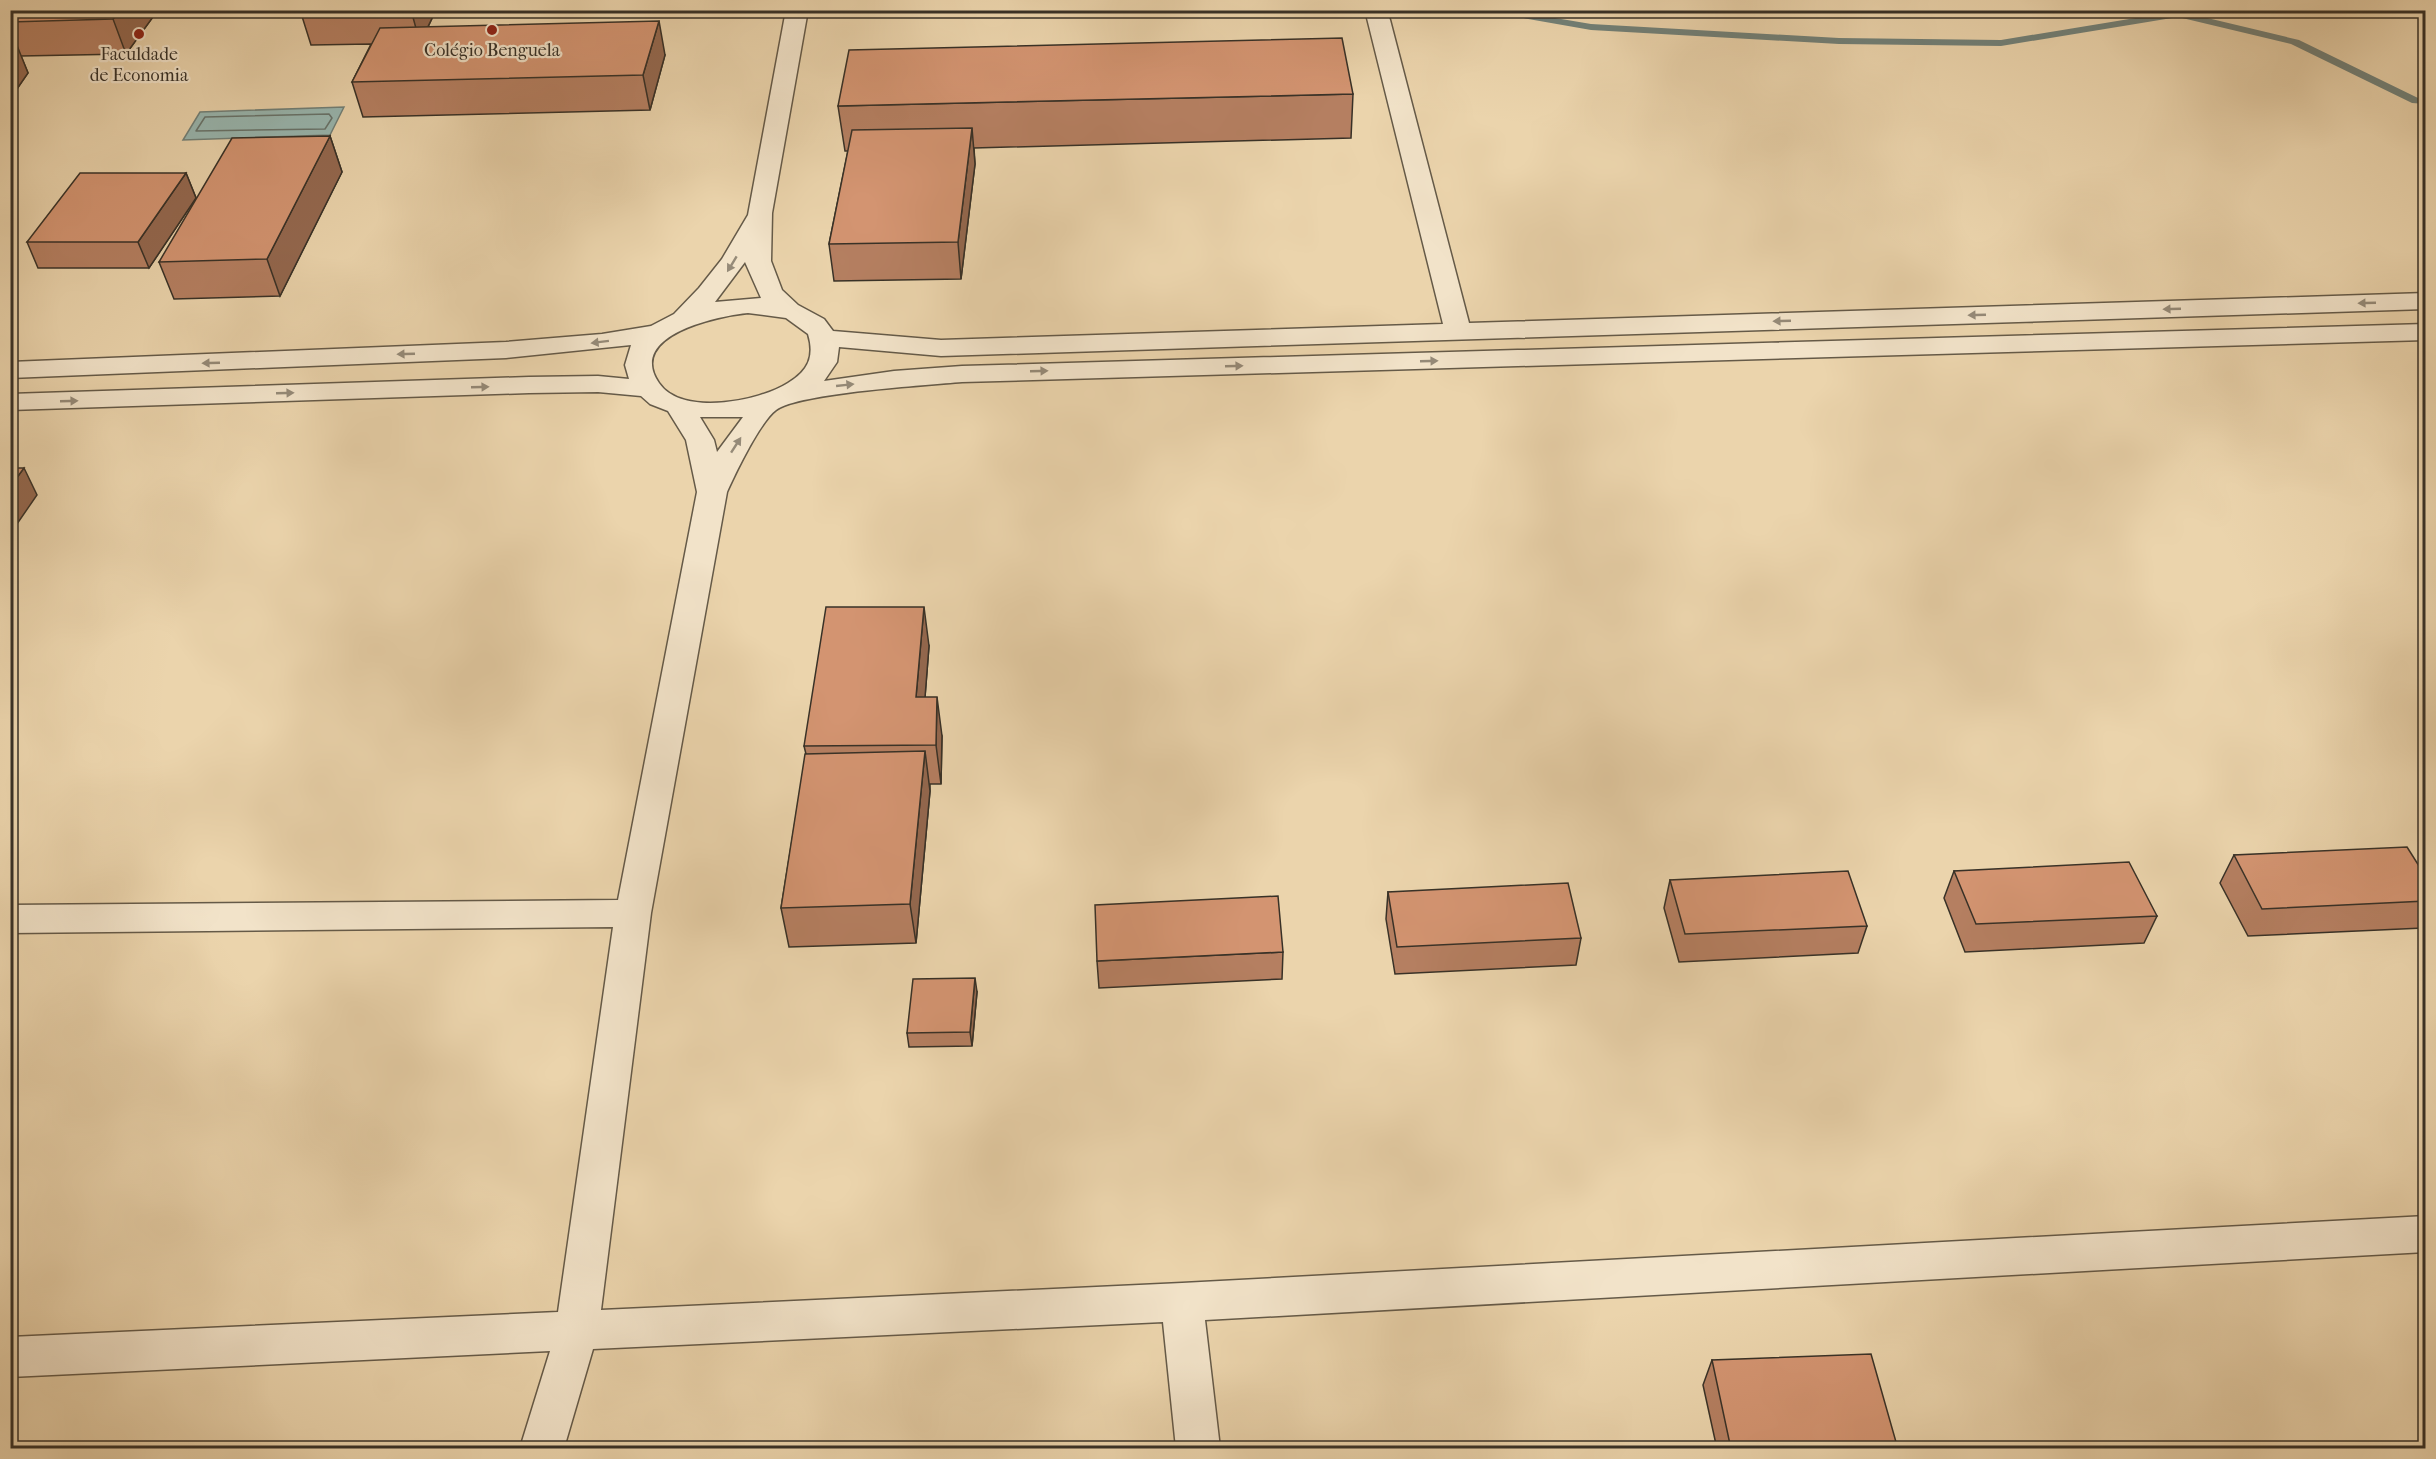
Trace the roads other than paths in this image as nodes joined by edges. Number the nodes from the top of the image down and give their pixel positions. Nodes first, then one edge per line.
1 (797, 10) edge
2 (1375, 10) edge
3 (760, 213) junction
4 (2426, 301) edge
5 (789, 311) junction
6 (685, 317) junction
7 (1458, 331) junction
8 (2426, 332) edge
9 (658, 333) junction
10 (824, 338) junction
11 (10, 370) edge
12 (649, 389) junction
13 (777, 399) junction
14 (10, 402) edge
15 (679, 406) junction
16 (712, 492) junction
17 (633, 914) junction
18 (10, 919) edge
19 (2426, 1234) edge
20 (1182, 1302) junction
21 (577, 1331) junction
22 (10, 1357) edge
23 (542, 1449) edge
24 (1198, 1449) edge

1 - 3 street
2 - 7 street
3 - 5 street
3 -> 6 street
4 -> 7 street
5 - 6 street
5 - 10 street
6 - 9 street
7 - 10 street
13 -> 8 street
9 -> 11 street
9 - 12 street
10 - 13 street
14 -> 12 street
12 - 15 street
13 - 15 street
16 -> 13 street
15 - 16 street
16 - 17 street
17 - 18 street
17 - 21 street
19 - 20 street
20 - 21 street
20 - 24 street
21 - 22 street
21 - 23 street

